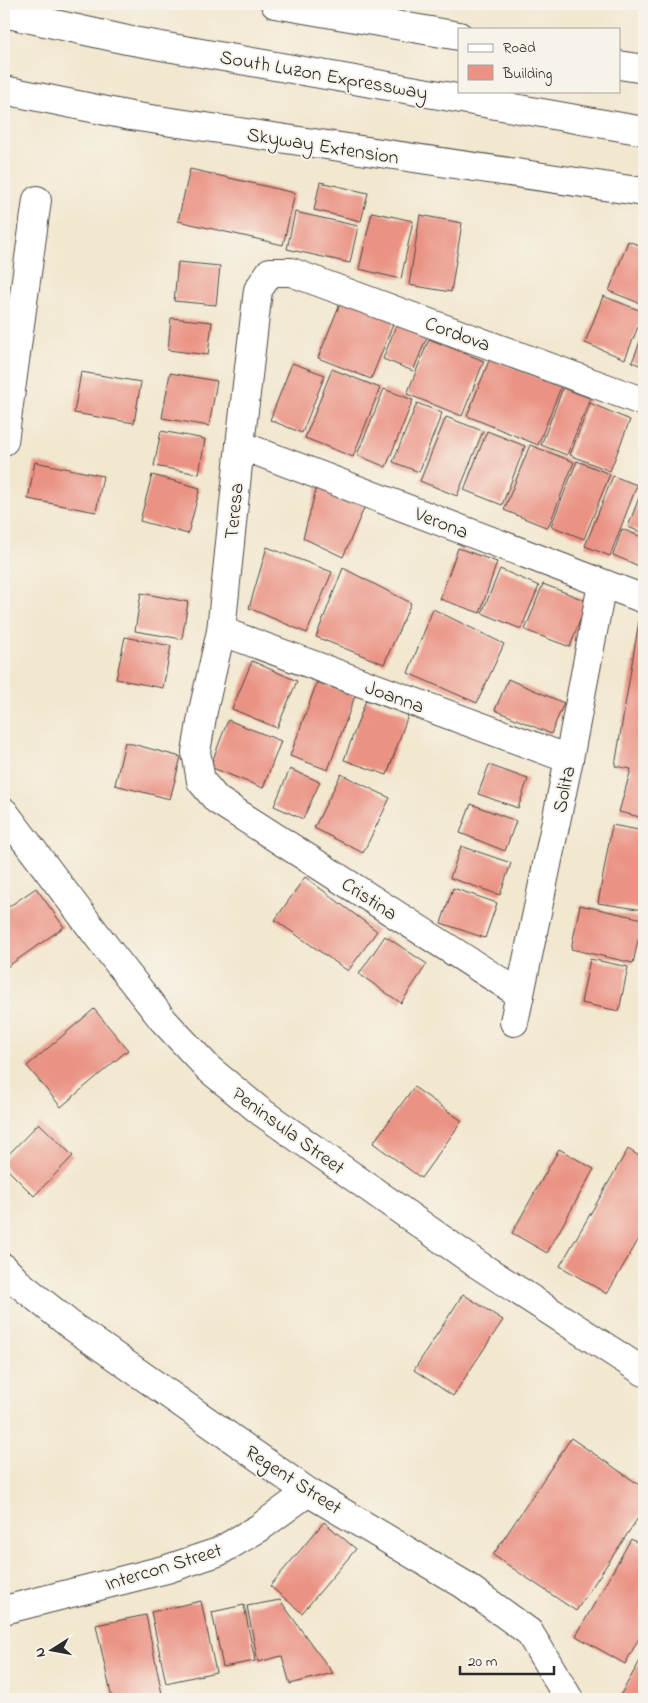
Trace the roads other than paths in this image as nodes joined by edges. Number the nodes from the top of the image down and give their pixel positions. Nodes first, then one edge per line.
1 (275, 4) edge
2 (4, 13) edge
3 (458, 36) edge
4 (620, 65) edge
5 (644, 69) edge
6 (4, 90) edge
7 (644, 131) edge
8 (644, 192) edge
9 (37, 200) dead end
10 (270, 272) joint
11 (4, 286) edge
12 (21, 309) junction
13 (644, 402) edge
14 (4, 441) edge
15 (240, 445) junction
16 (602, 584) junction
17 (644, 599) edge
18 (221, 631) junction
19 (570, 759) junction
20 (201, 781) joint
21 (4, 812) edge
22 (520, 994) junction
23 (514, 1022) dead end
24 (4, 1268) edge
25 (644, 1372) edge
26 (308, 1492) junction
27 (4, 1610) edge
28 (569, 1699) edge

1 - 3 main road
2 - 7 main road, South Luzon Expressway
4 - 5 main road
6 - 8 main road, Skyway Extension
9 - 12 main road
10 - 13 main road, Cordova
10 - 15 main road, Teresa
11 - 12 main road
12 - 14 main road
15 - 16 main road, Verona
15 - 18 main road, Teresa
16 - 17 main road, Verona
16 - 19 main road, Solita
18 - 19 main road, Joanna
18 - 20 main road, Teresa
19 - 22 main road, Solita
20 - 22 main road, Cristina
21 - 25 main road, Peninsula Street
22 - 23 main road
24 - 26 main road, Regent Street
26 - 27 main road, Intercon Street
26 - 28 main road, Regent Street

